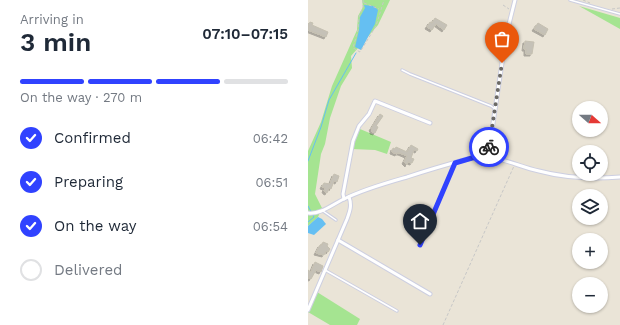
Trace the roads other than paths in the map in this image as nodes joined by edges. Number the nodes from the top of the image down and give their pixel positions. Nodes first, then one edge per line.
1 (515, 0) edge
2 (570, 0) edge
3 (620, 14) edge
4 (402, 70) dead end
5 (495, 109) junction
6 (430, 123) dead end
7 (488, 156) junction
8 (455, 163) junction
9 (620, 176) edge
10 (348, 197) junction
11 (344, 199) junction
12 (322, 210) junction
13 (311, 213) edge
14 (336, 220) dead end
15 (338, 240) junction
16 (420, 245) dead end
17 (325, 270) junction
18 (430, 294) dead end
19 (308, 310) edge
20 (398, 310) dead end

1 - 5 street
2 - 3 lane
4 - 5 lane
5 - 7 street
6 - 11 street
7 - 8 street
7 - 9 street
8 - 10 street
8 - 16 lane
10 - 11 street
10 - 15 street
11 - 12 street
12 - 13 street
12 - 14 lane
15 - 17 street
15 - 18 street
17 - 19 street
17 - 20 lane

